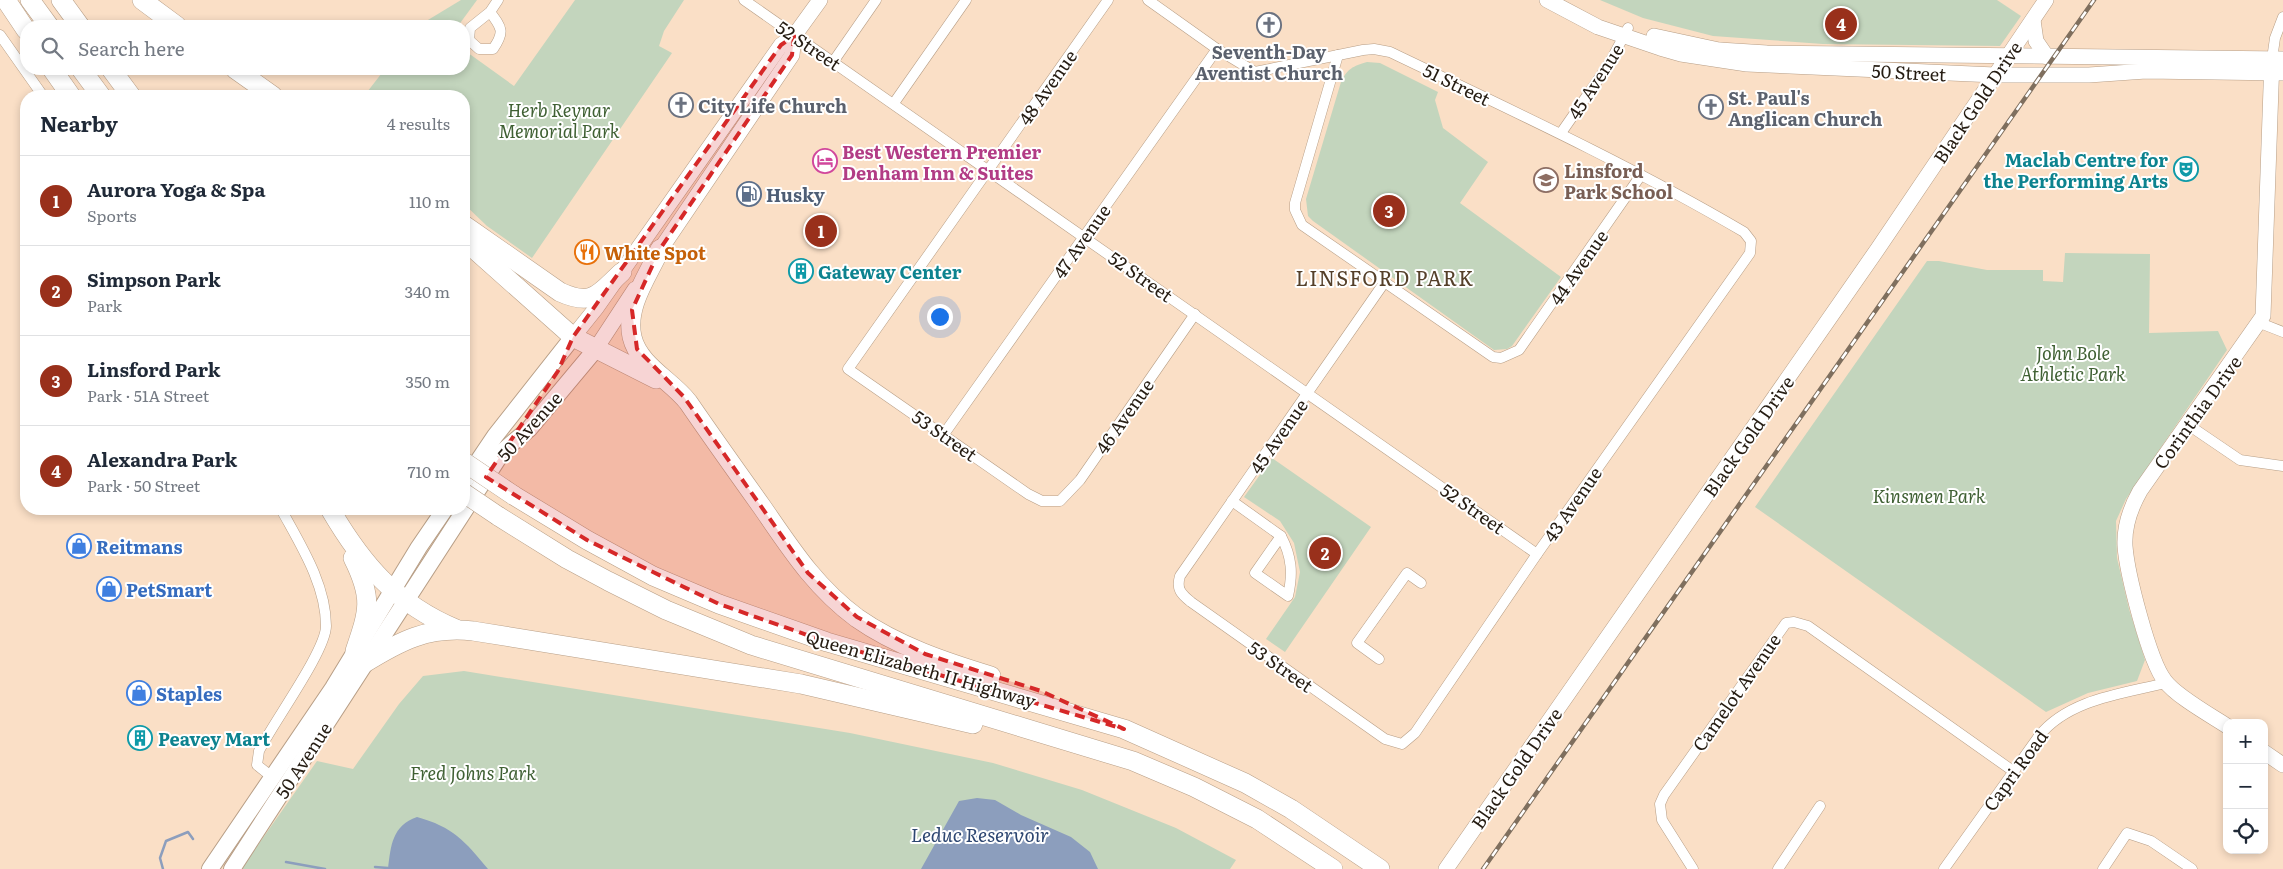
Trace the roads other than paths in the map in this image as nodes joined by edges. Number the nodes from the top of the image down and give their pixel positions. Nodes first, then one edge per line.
1 (6, 0) edge
2 (30, 0) edge
3 (62, 0) edge
4 (142, 0) edge
5 (498, 0) edge
6 (744, 0) edge
7 (820, 0) edge
8 (876, 0) edge
9 (966, 0) edge
10 (1108, 0) edge
11 (1148, 0) edge
12 (1547, 0) edge
13 (1564, 0) edge
14 (2046, 0) edge
15 (490, 12) dead end
16 (2283, 17) edge
17 (45, 20) edge
18 (76, 20) edge
19 (169, 20) edge
20 (2033, 20) junction
21 (20, 21) edge
22 (1626, 32) junction
23 (0, 35) edge
24 (794, 36) junction
25 (1218, 49) junction
26 (1338, 55) junction
27 (2007, 57) junction
28 (2047, 57) junction
29 (833, 62) junction
30 (20, 63) edge
31 (2277, 66) edge
32 (1959, 74) junction
33 (28, 75) edge
34 (56, 75) edge
35 (85, 75) edge
36 (115, 75) edge
37 (243, 75) edge
38 (1995, 75) junction
39 (39, 90) edge
40 (67, 90) edge
41 (97, 90) edge
42 (127, 90) edge
43 (265, 90) edge
44 (894, 103) junction
45 (1974, 106) junction
46 (1561, 133) junction
47 (989, 170) junction
48 (1641, 175) junction
49 (664, 211) junction
50 (680, 222) junction
51 (470, 229) edge
52 (1084, 236) junction
53 (470, 245) edge
54 (1751, 248) joint
55 (660, 249) junction
56 (622, 272) junction
57 (1384, 283) junction
58 (1195, 314) junction
59 (2260, 323) junction
60 (2283, 332) edge
61 (573, 337) junction
62 (595, 350) junction
63 (848, 369) joint
64 (1308, 392) junction
65 (2187, 424) junction
66 (944, 434) junction
67 (720, 447) junction
68 (503, 451) junction
69 (470, 465) edge
70 (2283, 466) edge
71 (470, 473) edge
72 (470, 496) edge
73 (470, 497) edge
74 (1042, 501) joint
75 (1232, 501) junction
76 (284, 515) edge
77 (334, 515) edge
78 (334, 515) edge
79 (440, 515) edge
80 (456, 515) edge
81 (1281, 536) junction
82 (1537, 554) junction
83 (1421, 583) dead end
84 (1178, 590) joint
85 (399, 594) junction
86 (457, 629) junction
87 (359, 658) junction
88 (1379, 659) dead end
89 (2166, 683) junction
90 (2223, 723) edge
91 (1124, 729) junction
92 (1385, 739) joint
93 (2268, 755) edge
94 (1133, 761) junction
95 (2283, 765) edge
96 (2013, 771) junction
97 (272, 777) junction
98 (1820, 806) dead end
99 (210, 869) edge
100 (232, 869) edge
101 (1333, 869) edge
102 (1380, 869) edge
103 (1446, 869) edge
104 (1693, 869) edge
105 (1778, 869) edge
106 (1944, 869) edge
107 (2102, 869) edge
108 (2192, 869) edge

1 - 21 highway
2 - 17 highway
3 - 18 highway
4 - 19 highway
5 - 15 street
6 - 24 street, 52 Street
7 - 24 main road, 50 Avenue
8 - 29 street
9 - 44 street
10 - 47 street, 48 Avenue
11 - 25 street, 51 Street
12 - 22 main road, 50 Street
13 - 22 main road, 50 Street
14 - 20 main road, Black Gold Drive
16 - 31 street
20 - 27 main road, Black Gold Drive
20 - 28 main road
22 - 27 main road, 50 Street
22 - 32 main road, 50 Street
22 - 46 street, 45 Avenue
23 - 30 street
24 - 29 street, 52 Street
24 - 49 main road, 50 Avenue
24 - 50 main road, 50 Avenue
25 - 26 street, 51 Street
25 - 52 street, 47 Avenue
26 - 46 street, 51 Street
26 - 57 street
27 - 28 main road, 50 Street
27 - 38 main road, Black Gold Drive
28 - 31 main road, 50 Street
29 - 44 street, 52 Street
31 - 38 main road, 50 Street
31 - 59 main road, Corinthia Drive
32 - 38 main road, 50 Street
32 - 45 main road
33 - 39 street
34 - 40 highway
35 - 41 highway
36 - 42 highway
37 - 43 highway
38 - 45 main road, Black Gold Drive
44 - 47 street, 52 Street
45 - 103 main road, Black Gold Drive
46 - 48 street, 51 Street
47 - 52 street, 52 Street
47 - 63 street, 48 Avenue
48 - 54 street, 51 Street
48 - 57 street, 44 Avenue
49 - 50 main road
49 - 56 main road, 50 Avenue
50 - 55 main road, 50 Avenue
51 - 56 highway
52 - 58 street, 52 Street
52 - 66 street, 47 Avenue
53 - 61 highway
54 - 82 street, 43 Avenue
55 - 62 main road, 50 Avenue
55 - 67 highway
56 - 61 main road, 50 Avenue
57 - 64 street, 45 Avenue
58 - 64 street, 52 Street
58 - 74 street, 46 Avenue
59 - 60 street
59 - 65 main road, Corinthia Drive
61 - 62 highway
61 - 68 main road
61 - 71 main road, 50 Avenue
62 - 67 highway
62 - 68 main road, 50 Avenue
63 - 66 street, 53 Street
64 - 75 street, 45 Avenue
64 - 82 street, 52 Street
65 - 70 street
65 - 89 main road, Corinthia Drive
66 - 74 street, 53 Street
67 - 91 highway
68 - 72 main road, 50 Avenue
69 - 91 highway, Queen Elizabeth II Highway, bridge
73 - 94 highway, Queen Elizabeth II Highway, bridge
75 - 81 street
75 - 84 street, 45 Avenue
76 - 97 street
77 - 85 highway
78 - 87 highway
79 - 85 main road
80 - 85 main road, 50 Avenue
81 - 81 street
82 - 92 street, 43 Avenue
83 - 88 street
84 - 92 street, 53 Street
85 - 86 highway
85 - 87 main road, 50 Avenue
86 - 87 highway
86 - 94 highway
87 - 97 main road, 50 Avenue
87 - 100 main road, 50 Avenue
89 - 90 main road, Corinthia Drive
89 - 96 street, Capri Road
91 - 102 highway, Queen Elizabeth II Highway
93 - 95 main road
94 - 101 highway, Queen Elizabeth II Highway
96 - 104 street, Camelot Avenue
96 - 106 street, Capri Road
97 - 99 main road, 50 Avenue
98 - 105 street
107 - 108 street

